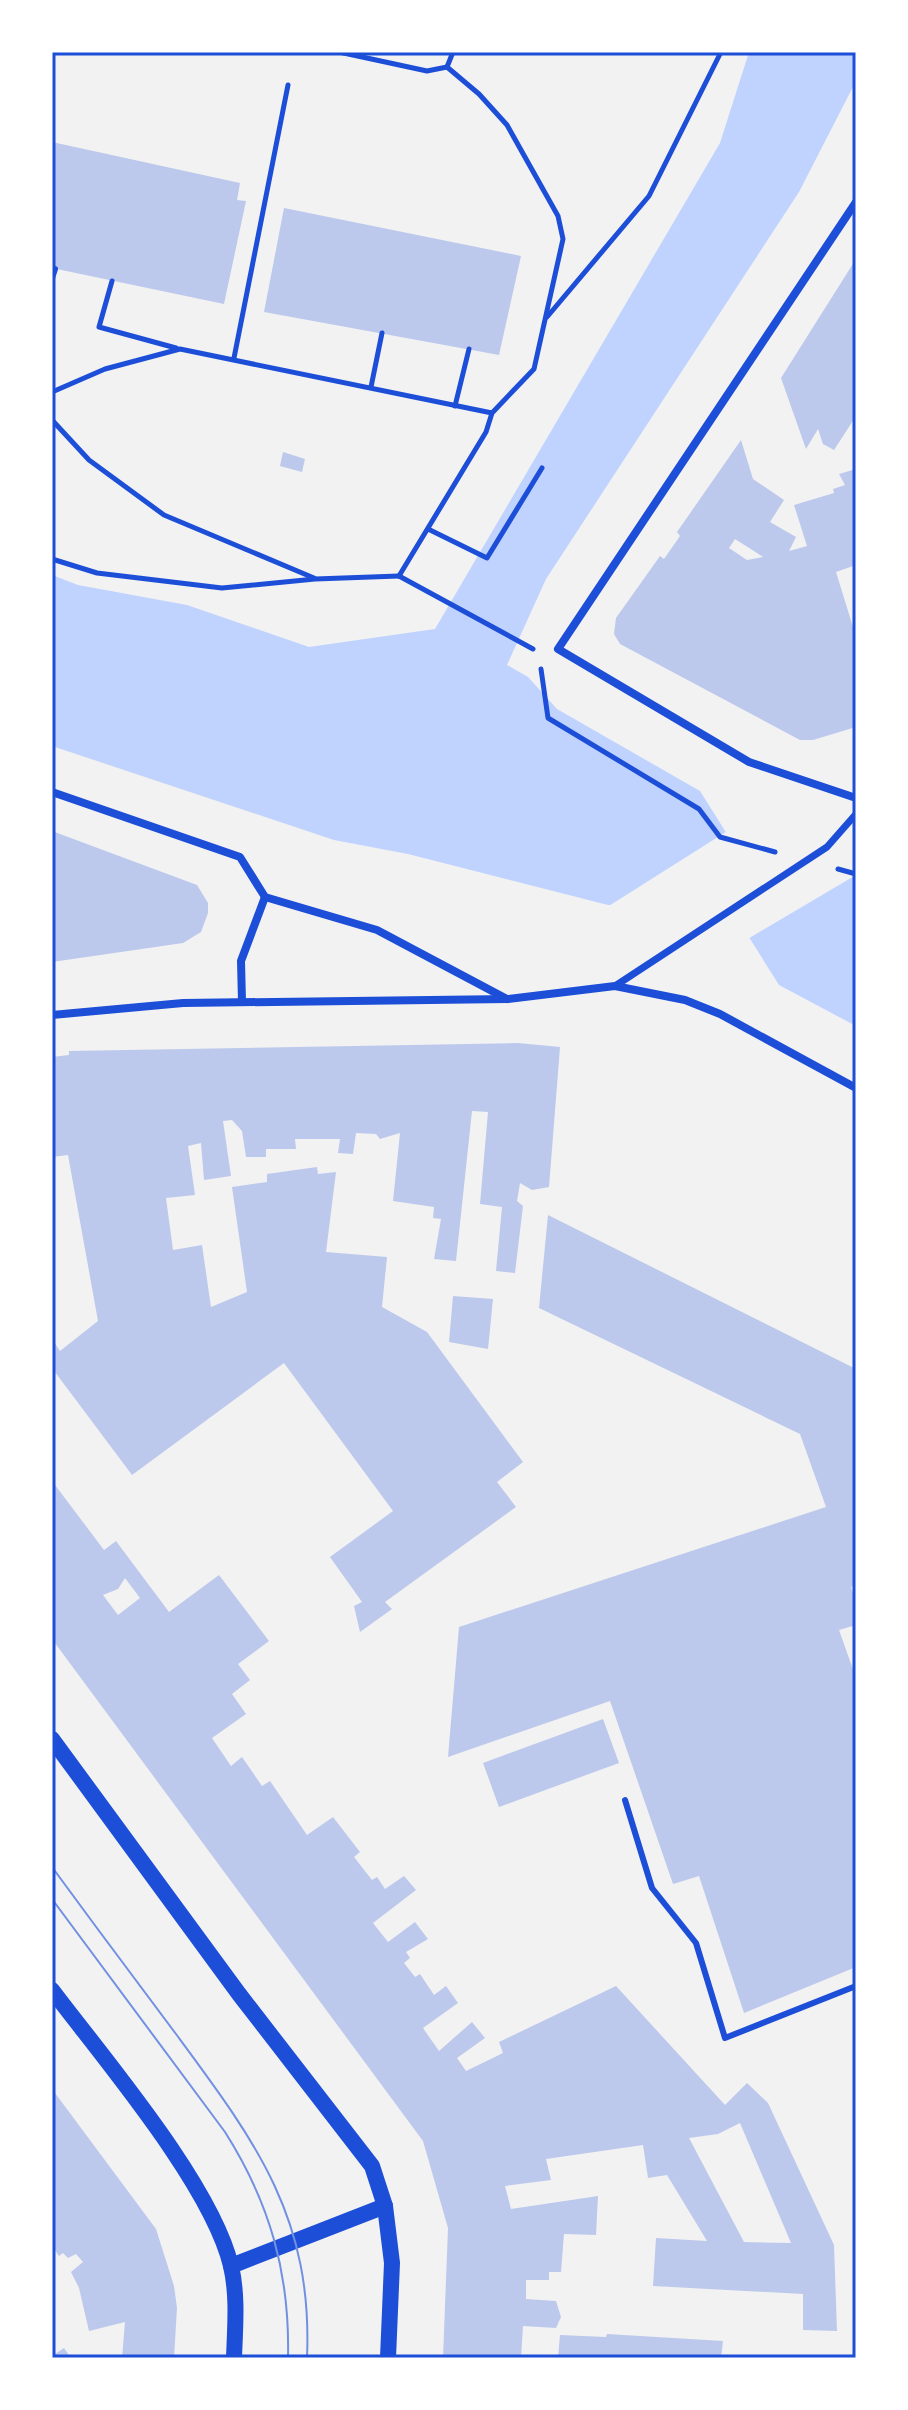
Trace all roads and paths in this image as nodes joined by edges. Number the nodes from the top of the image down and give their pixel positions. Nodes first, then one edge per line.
1 (339, 52) edge
2 (453, 52) edge
3 (721, 52) edge
4 (447, 67) junction
5 (288, 85) dead end
6 (856, 202) edge
7 (55, 269) dead end
8 (52, 278) edge
9 (112, 281) dead end
10 (547, 317) junction
11 (382, 333) dead end
12 (180, 349) junction
13 (469, 349) dead end
14 (234, 358) junction
15 (371, 387) junction
16 (52, 392) edge
17 (455, 406) junction
18 (492, 413) junction
19 (52, 420) edge
20 (542, 468) dead end
21 (428, 529) junction
22 (52, 559) edge
23 (399, 576) junction
24 (315, 579) junction
25 (531, 648) dead end
26 (543, 656) dead end
27 (52, 792) edge
28 (856, 798) edge
29 (856, 814) edge
30 (780, 854) dead end
31 (826, 866) dead end
32 (856, 874) edge
33 (265, 897) junction
34 (615, 986) junction
35 (508, 999) junction
36 (242, 1002) junction
37 (52, 1015) edge
38 (856, 1088) edge
39 (52, 1739) edge
40 (625, 1800) dead end
41 (856, 1986) edge
42 (52, 1990) edge
43 (385, 2206) junction
44 (231, 2266) junction
45 (234, 2358) edge
46 (388, 2358) edge

1 - 4 path
2 - 4 path
3 - 10 path
4 - 10 path
5 - 14 path
6 - 28 street
7 - 8 lane
9 - 12 path
10 - 18 path
11 - 15 path
12 - 14 path
12 - 16 path
13 - 17 path
14 - 15 path
15 - 17 path
17 - 18 path
18 - 21 path
19 - 24 path
20 - 21 path
21 - 23 path
22 - 24 path
23 - 24 path
23 - 25 path
26 - 30 path
27 - 33 street
29 - 34 street
31 - 32 path
33 - 35 street
33 - 36 street
34 - 35 street
34 - 38 street
35 - 36 street
36 - 37 street
39 - 43 main road
40 - 41 lane
42 - 44 main road
43 - 44 main road
43 - 46 main road
44 - 45 main road

